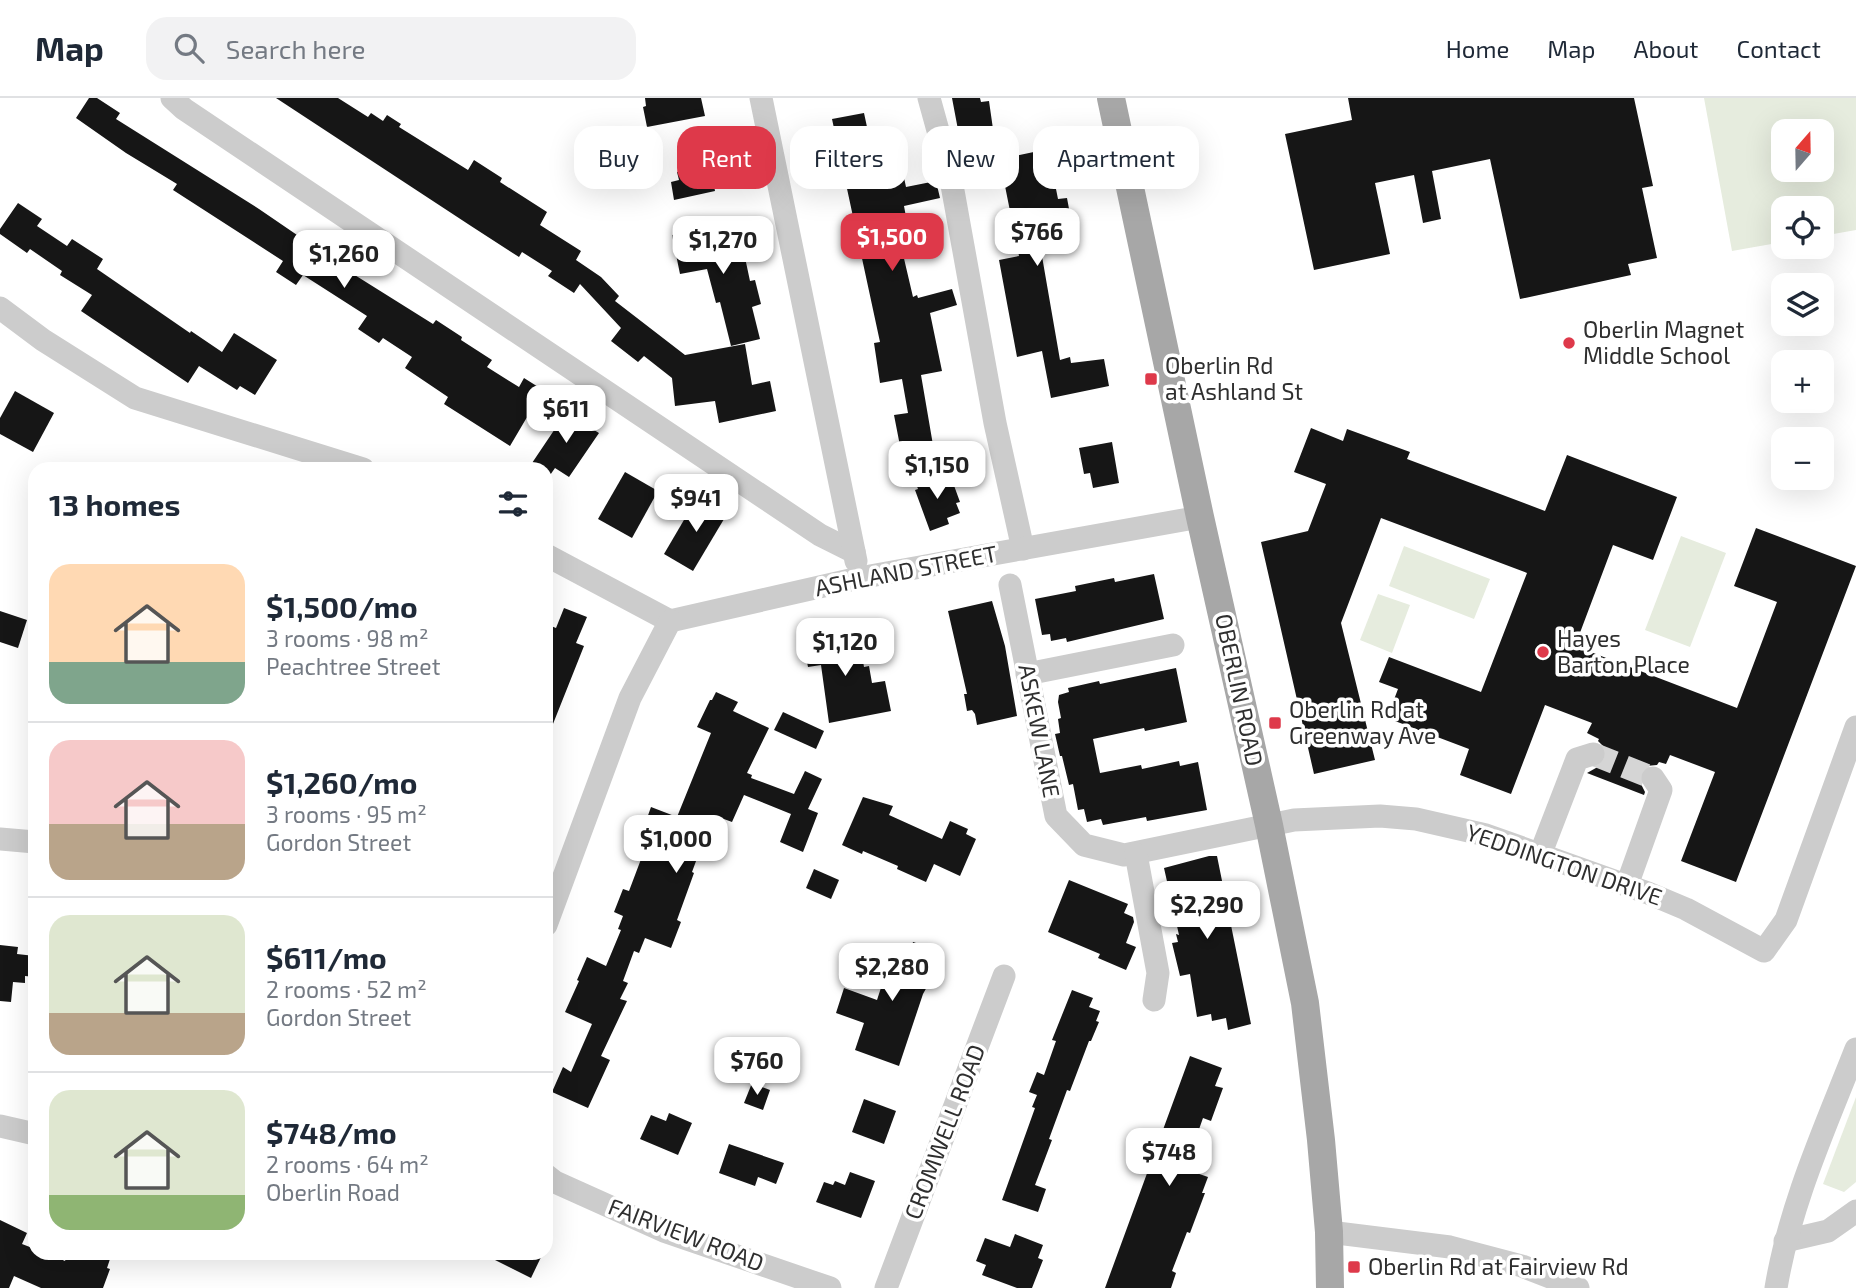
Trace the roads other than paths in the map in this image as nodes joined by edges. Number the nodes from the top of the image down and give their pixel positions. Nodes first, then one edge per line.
1 (172, 98) edge
2 (761, 98) edge
3 (929, 98) edge
4 (1111, 98) edge
5 (0, 308) edge
6 (341, 462) edge
7 (1200, 517) junction
8 (1023, 549) junction
9 (855, 552) junction
10 (553, 559) edge
11 (859, 578) junction
12 (1010, 585) dead end
13 (670, 621) junction
14 (1172, 645) dead end
15 (1027, 674) junction
16 (1856, 727) edge
17 (1593, 754) dead end
18 (1653, 778) dead end
19 (1269, 825) junction
20 (0, 839) edge
21 (28, 841) edge
22 (1136, 854) junction
23 (1540, 855) junction
24 (1627, 886) junction
25 (553, 906) edge
26 (1004, 976) dead end
27 (1154, 1000) dead end
28 (1856, 1049) edge
29 (0, 1126) edge
30 (28, 1132) edge
31 (553, 1180) edge
32 (1856, 1211) edge
33 (1329, 1232) junction
34 (1786, 1241) junction
35 (830, 1288) edge
36 (886, 1288) edge
37 (1330, 1288) edge
38 (1578, 1288) edge
39 (1776, 1288) edge

1 - 9 street
2 - 9 street
3 - 8 street
4 - 7 main road, OBERLIN ROAD
5 - 6 street
7 - 8 street, ASHLAND STREET
7 - 19 main road, OBERLIN ROAD
8 - 11 street, ASHLAND STREET
9 - 11 street
10 - 13 street
11 - 13 street, ASHLAND STREET
12 - 15 street, ASKEW LANE
13 - 25 street
14 - 15 street
15 - 22 street, ASKEW LANE
16 - 24 street, YEDDINGTON DRIVE
17 - 23 street
18 - 24 street
19 - 22 street, ASKEW LANE
19 - 23 street, YEDDINGTON DRIVE
19 - 33 main road, OBERLIN ROAD
20 - 21 street
22 - 27 street
23 - 24 street, YEDDINGTON DRIVE
26 - 36 street, CROMWELL ROAD
28 - 34 street
29 - 30 street
31 - 35 street, FAIRVIEW ROAD
32 - 34 street
33 - 37 main road, OBERLIN ROAD
33 - 38 street
34 - 39 street

